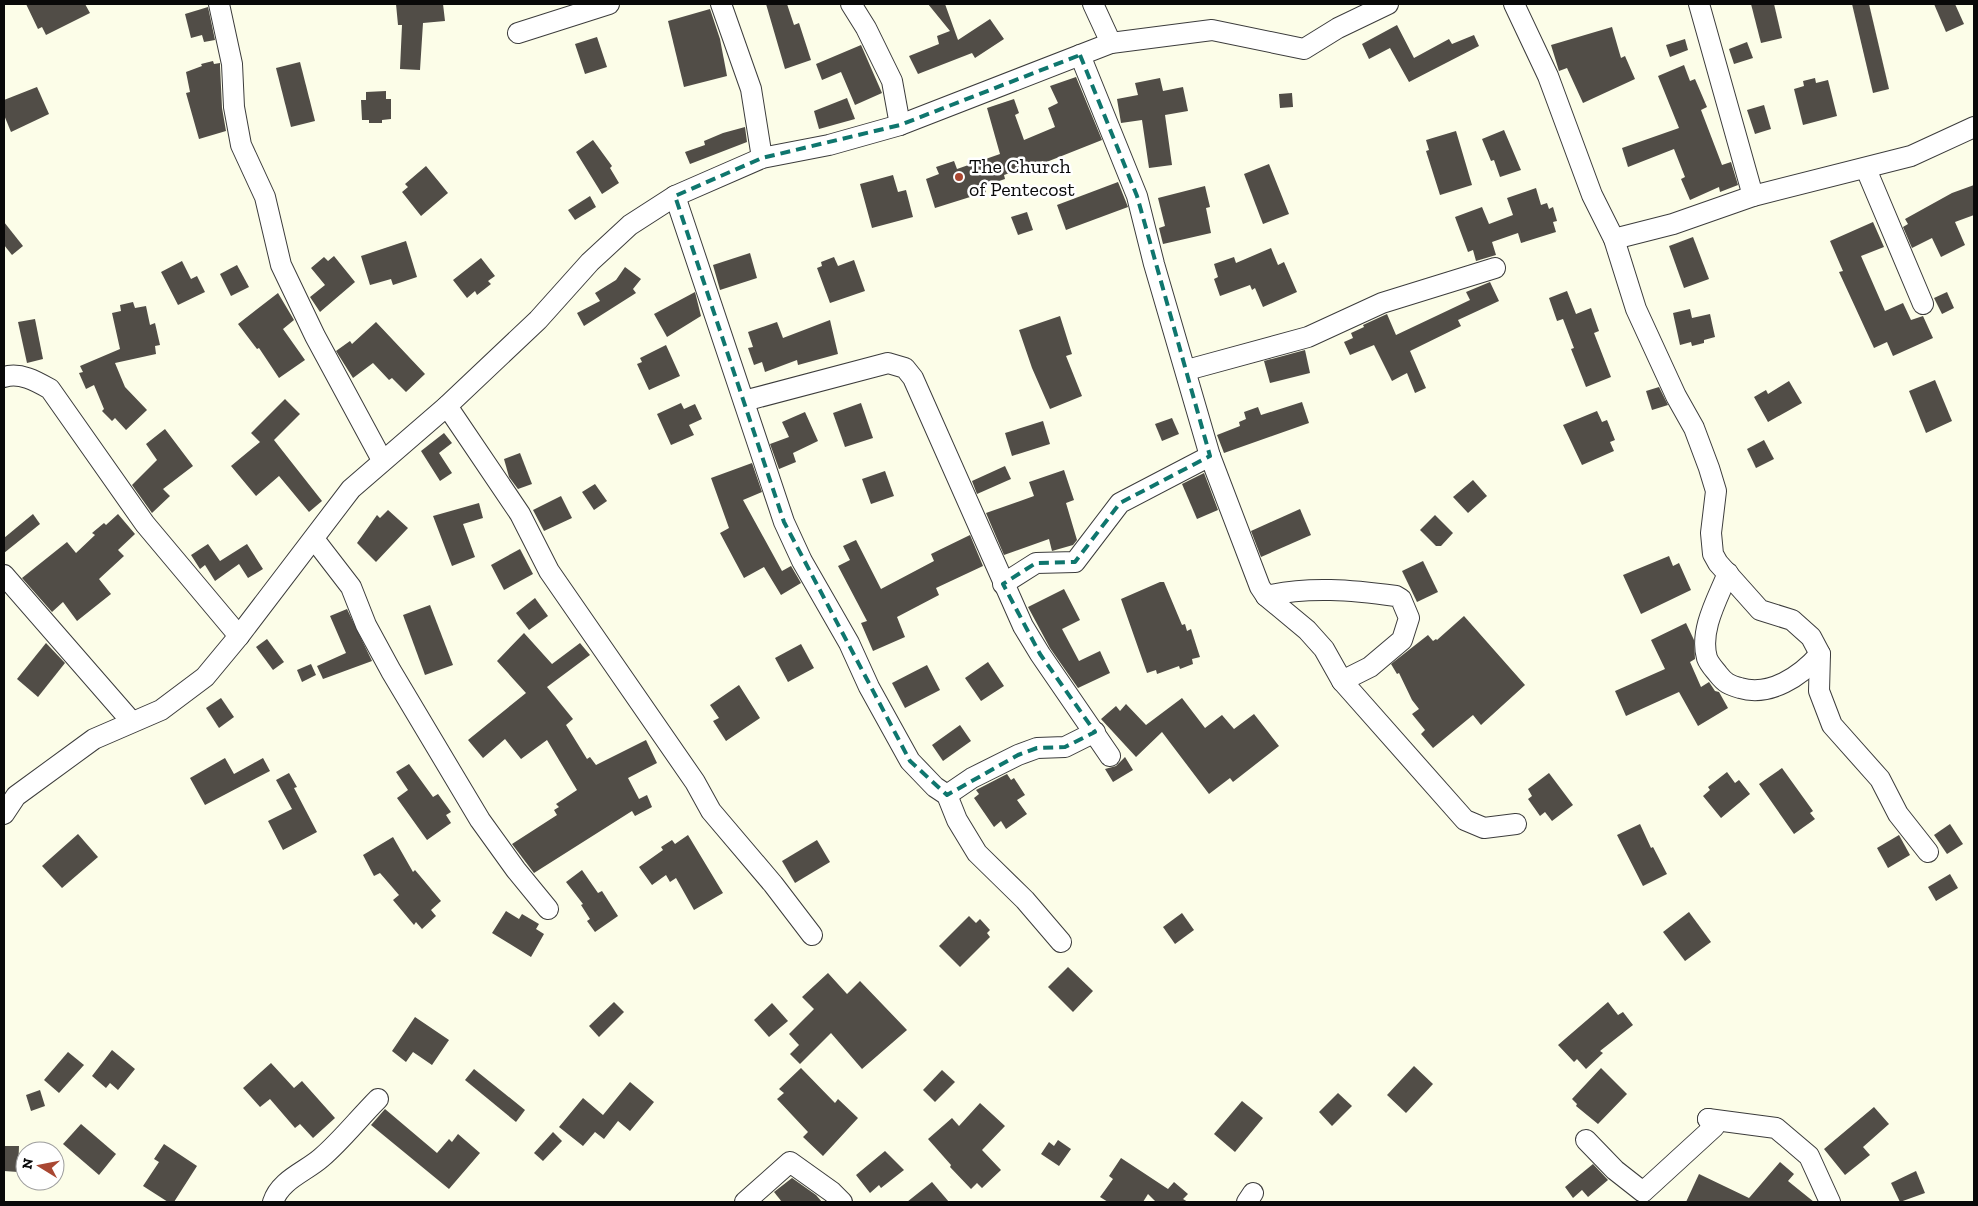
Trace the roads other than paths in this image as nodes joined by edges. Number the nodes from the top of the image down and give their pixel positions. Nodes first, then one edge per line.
1 (219, 4) edge
2 (609, 4) edge
3 (721, 4) edge
4 (851, 4) edge
5 (1093, 4) edge
6 (1388, 4) edge
7 (1514, 4) edge
8 (1699, 4) edge
9 (518, 34) dead end
10 (1111, 43) junction
11 (1080, 55) junction
12 (900, 126) junction
13 (1974, 127) edge
14 (762, 158) junction
15 (1866, 169) junction
16 (675, 196) junction
17 (1753, 196) junction
18 (1614, 238) junction
19 (1496, 268) dead end
20 (1923, 304) dead end
21 (1187, 370) junction
22 (4, 377) edge
23 (744, 401) junction
24 (447, 406) junction
25 (1210, 456) junction
26 (382, 460) junction
27 (314, 539) junction
28 (1728, 573) junction
29 (4, 576) edge
30 (1003, 584) junction
31 (1266, 596) junction
32 (239, 636) junction
33 (1820, 654) junction
34 (1342, 681) junction
35 (132, 722) junction
36 (1095, 732) junction
37 (1110, 756) dead end
38 (947, 795) junction
39 (4, 814) edge
40 (1516, 824) dead end
41 (1928, 852) dead end
42 (548, 909) dead end
43 (812, 936) dead end
44 (1061, 942) dead end
45 (378, 1099) dead end
46 (1586, 1140) dead end
47 (273, 1202) edge
48 (745, 1202) edge
49 (842, 1202) edge
50 (1830, 1202) edge

1 - 26 street
2 - 9 street
3 - 14 street
4 - 12 street
5 - 10 street
6 - 10 street
7 - 18 street
8 - 17 street
10 - 11 street
11 - 12 street
11 - 21 street
12 - 14 street
13 - 15 street
14 - 16 street
15 - 17 street
15 - 20 street
16 - 23 street
16 - 24 street
17 - 18 street
18 - 28 street
19 - 21 street
21 - 25 street
22 - 32 street
23 - 30 street
23 - 38 street
24 - 26 street
24 - 43 street
25 - 30 street
25 - 31 street
26 - 27 street
27 - 32 street
27 - 42 street
28 - 33 street
28 - 33 street
29 - 35 street
30 - 36 street
31 - 34 street
31 - 34 street
32 - 35 street
33 - 41 street
34 - 40 street
35 - 39 street
36 - 37 street
36 - 38 street
38 - 44 street
45 - 47 street
46 - 50 street
48 - 49 street

